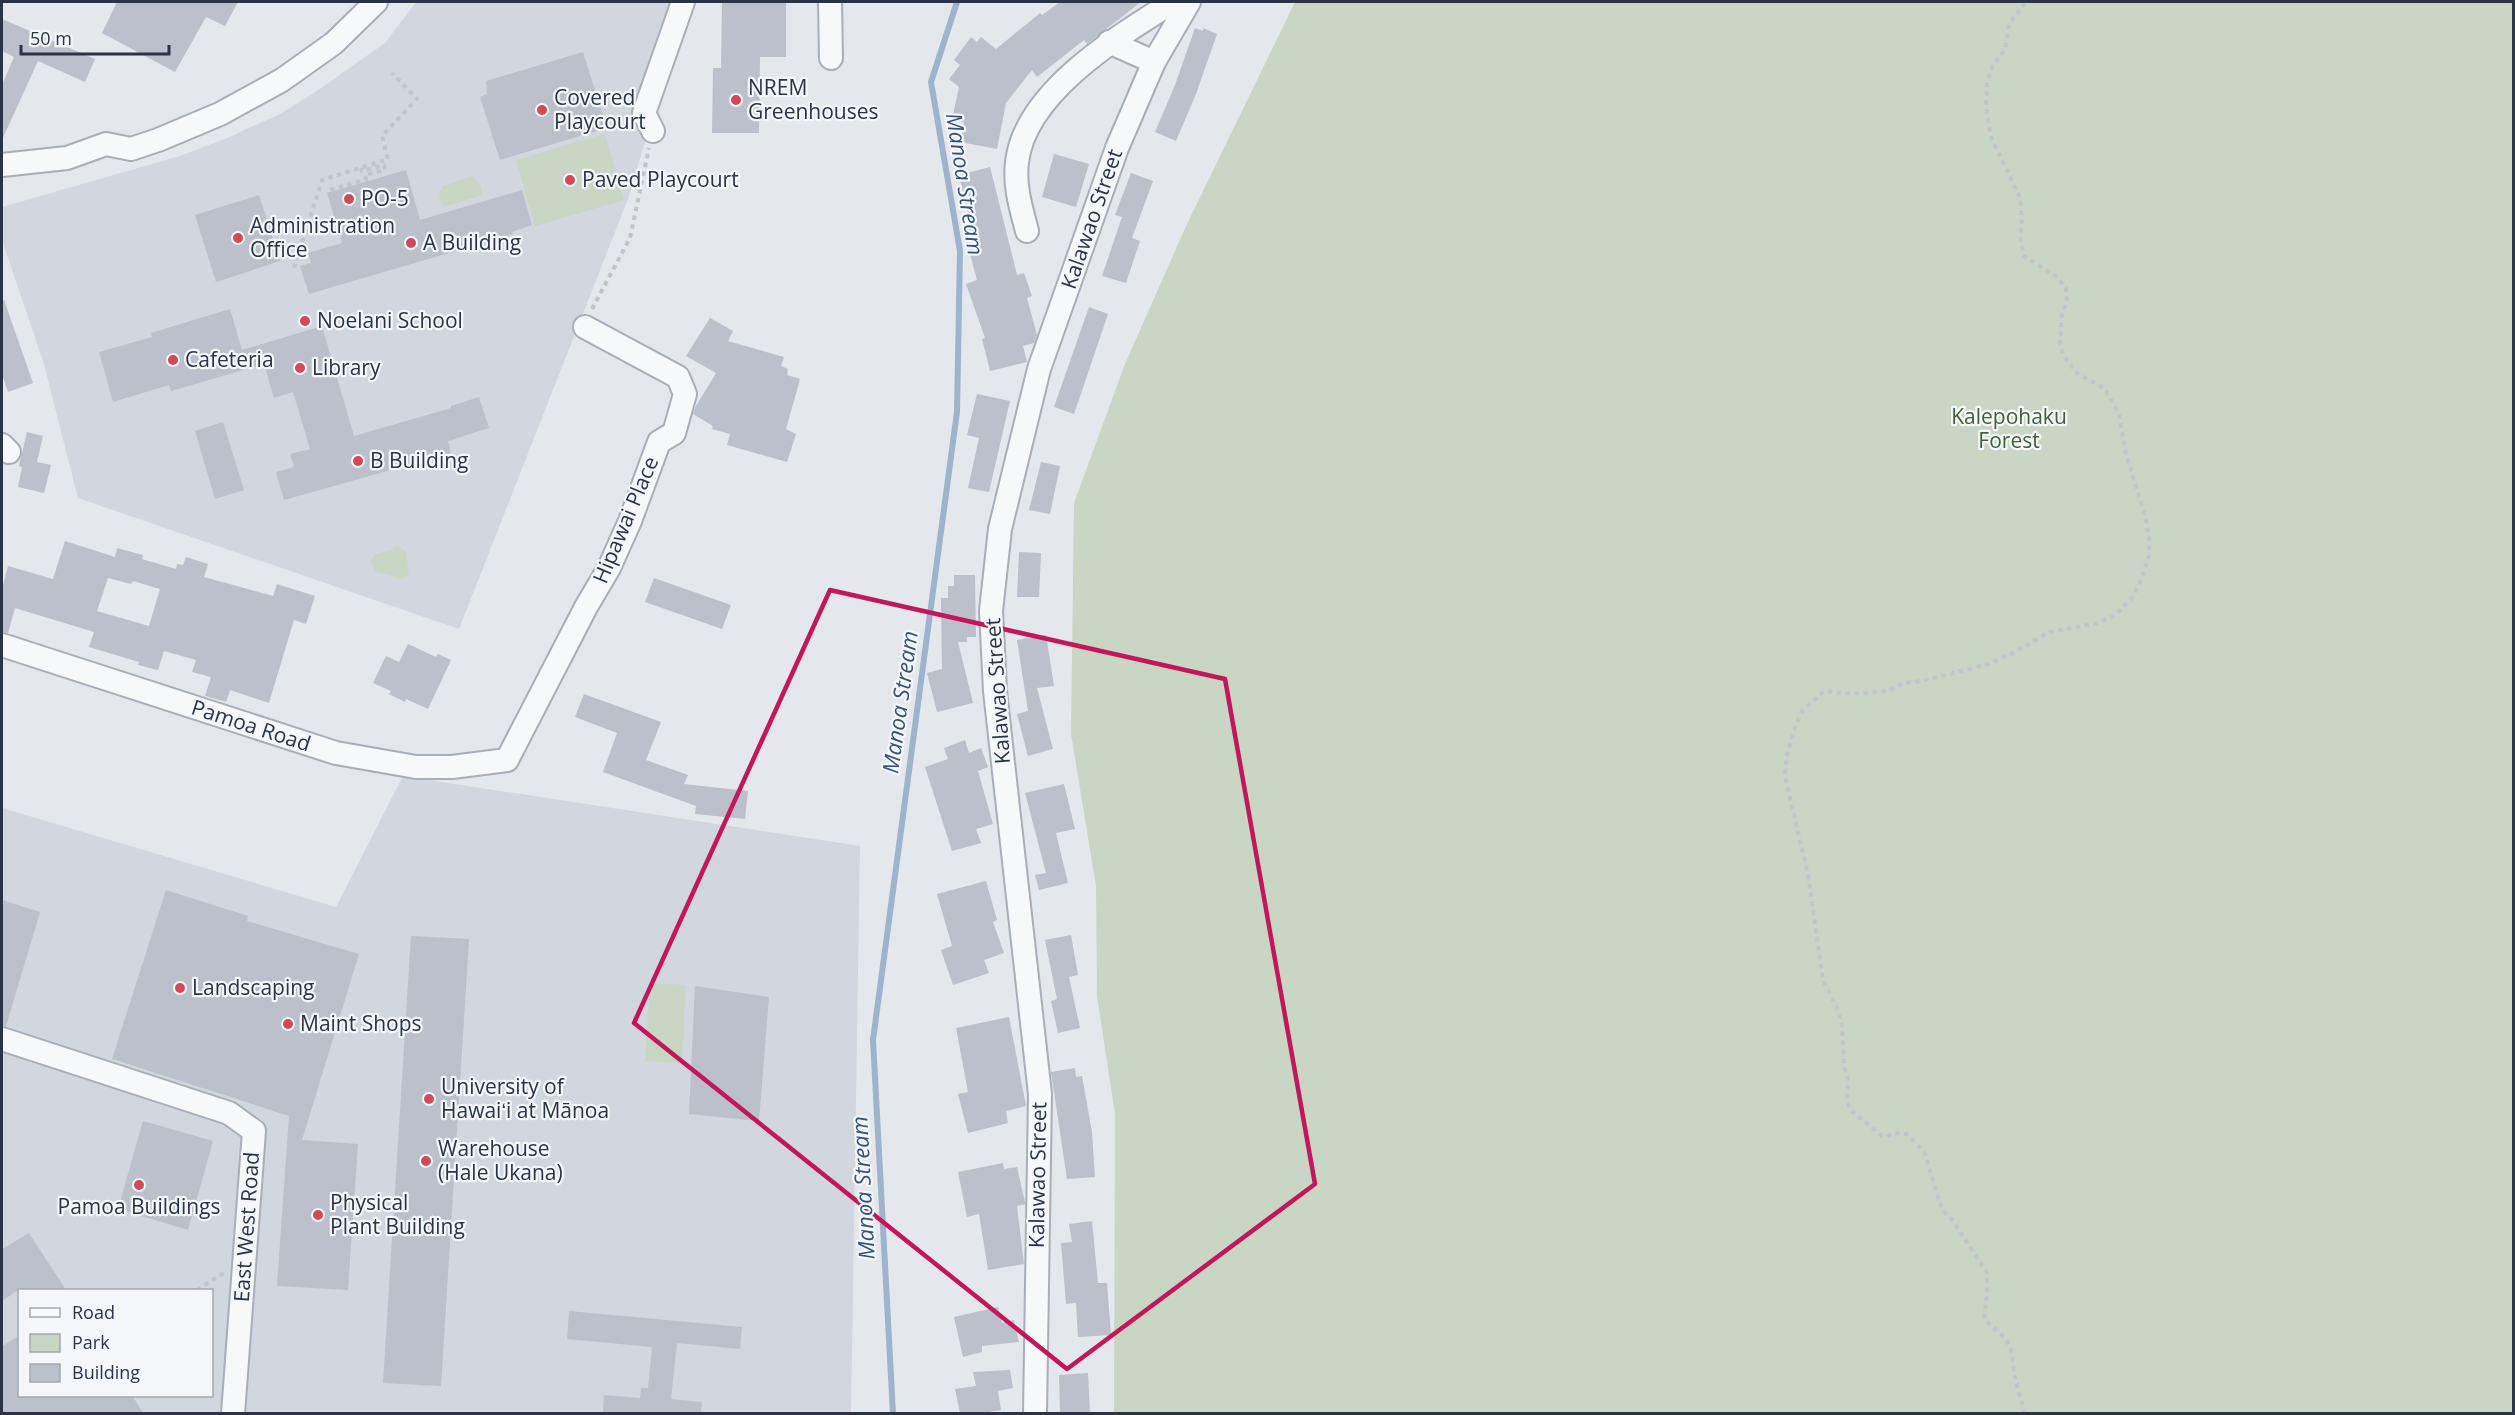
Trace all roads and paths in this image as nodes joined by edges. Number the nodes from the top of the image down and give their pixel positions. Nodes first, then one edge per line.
1 (376, 2) edge
2 (683, 2) edge
3 (830, 2) edge
4 (1173, 2) edge
5 (1188, 2) edge
6 (2026, 2) edge
7 (1109, 42) junction
8 (831, 58) dead end
9 (1154, 62) junction
10 (392, 73) dead end
11 (653, 131) joint
12 (2, 165) edge
13 (361, 168) junction
14 (330, 190) dead end
15 (1027, 231) dead end
16 (294, 268) dead end
17 (585, 327) joint
18 (2, 645) edge
19 (507, 760) joint
20 (2, 1039) edge
21 (233, 1413) edge
22 (1035, 1413) edge
23 (2025, 1413) edge

1 - 12 street
2 - 11 street
3 - 8 street
4 - 7 street
5 - 9 street, Kalawao Street
6 - 23 path
7 - 9 street
7 - 15 street
9 - 22 street, Kalawao Street
10 - 13 path
11 - 17 path
13 - 14 path
13 - 16 path
17 - 19 street, Hipawai Place
18 - 19 street, Pamoa Road
20 - 21 street, East West Road

